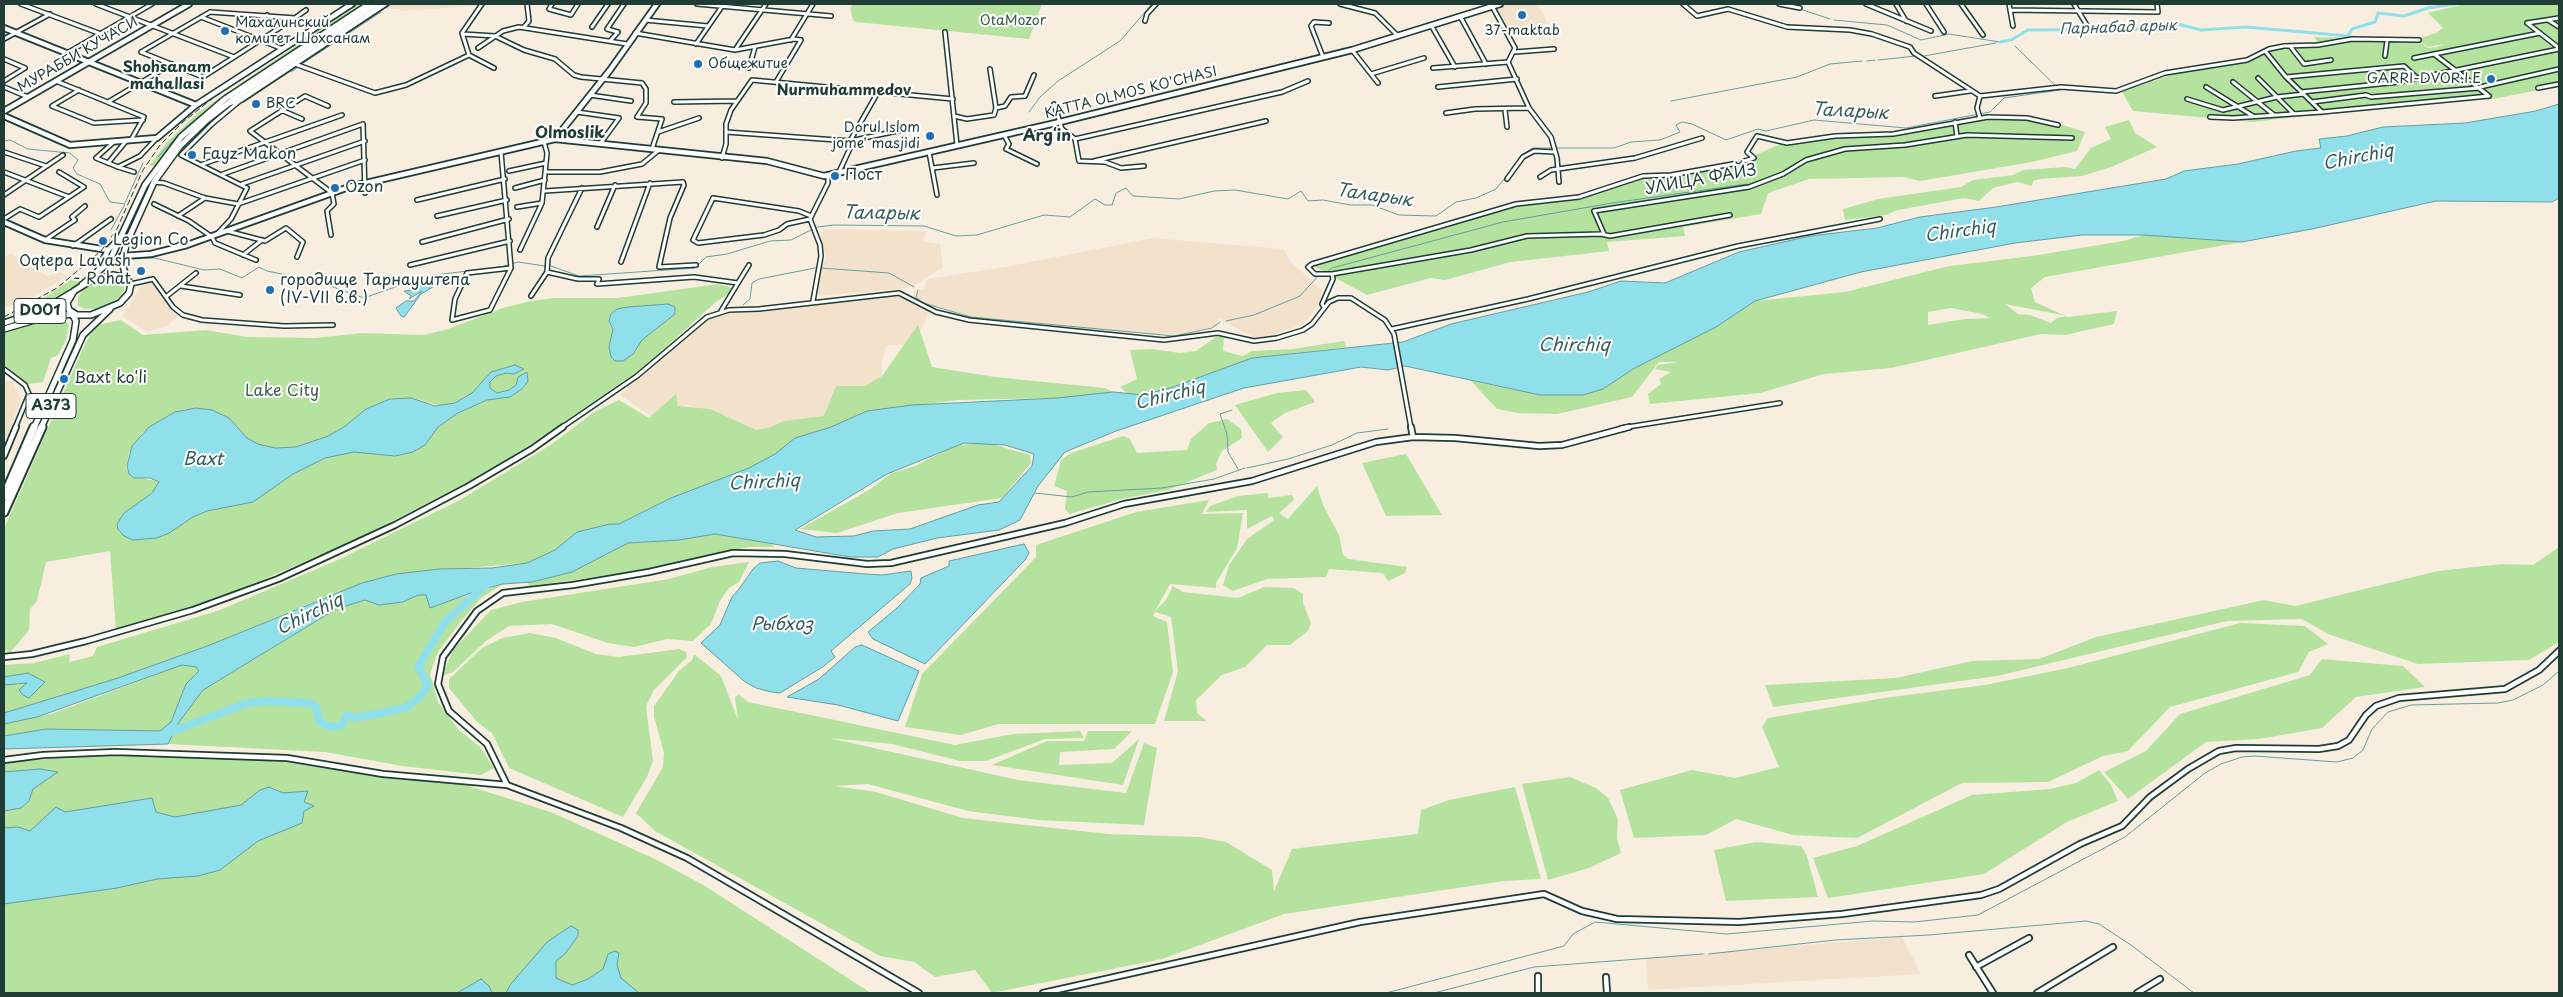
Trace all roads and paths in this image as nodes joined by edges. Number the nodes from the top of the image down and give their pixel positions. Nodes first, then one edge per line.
1 (21, 4) edge
2 (96, 4) edge
3 (149, 4) edge
4 (189, 4) edge
5 (352, 4) edge
6 (369, 4) edge
7 (378, 4) edge
8 (386, 4) edge
9 (482, 4) edge
10 (527, 4) edge
11 (552, 4) edge
12 (578, 4) edge
13 (608, 4) edge
14 (624, 4) edge
15 (657, 4) edge
16 (698, 4) edge
17 (766, 4) edge
18 (813, 4) edge
19 (1156, 4) edge
20 (1340, 4) edge
21 (1500, 4) edge
22 (1683, 4) edge
23 (1779, 4) edge
24 (1866, 4) edge
25 (1896, 4) edge
26 (1926, 4) edge
27 (1962, 4) edge
28 (2009, 4) edge
29 (2074, 4) edge
30 (2157, 4) edge
31 (722, 5) edge
32 (1492, 6) junction
33 (1800, 8) dead end
34 (306, 10) dead end
35 (762, 10) junction
36 (2010, 10) junction
37 (2078, 11) junction
38 (50, 14) junction
39 (807, 14) junction
40 (267, 16) junction
41 (831, 16) dead end
42 (1460, 16) junction
43 (130, 17) junction
44 (201, 17) junction
45 (295, 18) junction
46 (2559, 18) edge
47 (645, 20) junction
48 (2548, 20) junction
49 (1145, 21) dead end
50 (1906, 21) junction
51 (1328, 23) dead end
52 (254, 24) dead end
53 (152, 25) junction
54 (1432, 25) junction
55 (708, 26) junction
56 (2013, 26) dead end
57 (524, 27) junction
58 (592, 27) dead end
59 (2088, 27) dead end
60 (2559, 27) edge
61 (4, 28) edge
62 (945, 32) dead end
63 (1931, 32) dead end
64 (1944, 32) dead end
65 (15, 33) junction
66 (174, 33) junction
67 (636, 33) junction
68 (2540, 33) junction
69 (101, 34) junction
70 (463, 34) junction
71 (1983, 35) dead end
72 (324, 36) junction
73 (495, 36) junction
74 (1398, 36) junction
75 (4, 39) edge
76 (260, 40) junction
77 (791, 40) junction
78 (2387, 40) junction
79 (2419, 40) dead end
80 (610, 41) junction
81 (627, 44) junction
82 (696, 44) junction
83 (2290, 46) junction
84 (478, 48) dead end
85 (755, 48) junction
86 (283, 49) junction
87 (2559, 49) edge
88 (735, 50) junction
89 (1352, 50) junction
90 (1554, 50) dead end
91 (2265, 51) junction
92 (1515, 52) junction
93 (67, 53) junction
94 (2434, 54) junction
95 (468, 55) junction
96 (2385, 56) dead end
97 (234, 57) junction
98 (1323, 57) junction
99 (1424, 58) dead end
100 (2414, 58) dead end
101 (4, 59) edge
102 (2331, 60) dead end
103 (89, 62) junction
104 (1508, 62) junction
105 (172, 64) junction
106 (295, 64) junction
107 (1486, 64) junction
108 (1455, 67) junction
109 (494, 68) dead end
110 (748, 68) dead end
111 (1433, 68) dead end
112 (990, 70) dead end
113 (2456, 70) junction
114 (2559, 70) edge
115 (1371, 74) junction
116 (1034, 75) dead end
117 (2286, 77) junction
118 (2258, 78) dead end
119 (2417, 78) junction
120 (1517, 79) junction
121 (602, 80) junction
122 (4, 81) edge
123 (56, 81) junction
124 (1308, 81) dead end
125 (776, 82) junction
126 (2233, 82) dead end
127 (142, 83) junction
128 (1378, 83) dead end
129 (2559, 84) edge
130 (4, 86) edge
131 (1438, 87) dead end
132 (2206, 87) dead end
133 (2479, 87) junction
134 (2538, 88) dead end
135 (79, 90) junction
136 (1970, 91) junction
137 (878, 92) junction
138 (2303, 93) junction
139 (590, 95) junction
140 (1935, 96) dead end
141 (1980, 96) junction
142 (28, 97) junction
143 (2276, 97) junction
144 (952, 99) junction
145 (2187, 99) dead end
146 (242, 100) junction
147 (631, 101) dead end
148 (737, 101) junction
149 (2256, 101) junction
150 (108, 102) junction
151 (674, 102) dead end
152 (2312, 102) junction
153 (227, 104) junction
154 (1054, 104) dead end
155 (196, 105) junction
156 (328, 106) dead end
157 (2239, 107) junction
158 (996, 108) junction
159 (1529, 108) junction
160 (281, 110) junction
161 (1506, 110) junction
162 (4, 111) edge
163 (577, 112) junction
164 (2322, 112) junction
165 (1446, 113) dead end
166 (2294, 114) junction
167 (342, 115) dead end
168 (4, 116) edge
169 (954, 116) junction
170 (1979, 116) junction
171 (2254, 116) junction
172 (2274, 116) junction
173 (2210, 117) dead end
174 (699, 118) dead end
175 (302, 119) dead end
176 (143, 120) junction
177 (1266, 121) dead end
178 (1060, 122) junction
179 (1955, 122) junction
180 (2058, 125) dead end
181 (916, 127) dead end
182 (1507, 127) dead end
183 (658, 132) junction
184 (726, 132) junction
185 (1004, 135) junction
186 (1957, 136) junction
187 (157, 138) junction
188 (1702, 138) dead end
189 (2072, 138) dead end
190 (556, 139) junction
191 (1075, 139) junction
192 (129, 140) junction
193 (115, 141) junction
194 (365, 141) junction
195 (852, 141) junction
196 (544, 142) junction
197 (266, 143) junction
198 (600, 144) junction
199 (957, 145) junction
200 (652, 149) junction
201 (659, 150) junction
202 (1554, 150) junction
203 (4, 152) edge
204 (501, 152) junction
205 (930, 152) junction
206 (282, 154) junction
207 (63, 155) dead end
208 (181, 155) junction
209 (171, 156) junction
210 (722, 158) junction
211 (365, 160) junction
212 (1094, 161) junction
213 (546, 162) junction
214 (108, 163) junction
215 (974, 163) dead end
216 (203, 164) junction
217 (1037, 164) dead end
218 (297, 165) junction
219 (46, 166) junction
220 (1144, 166) dead end
221 (118, 167) junction
222 (933, 168) junction
223 (509, 171) dead end
224 (1558, 171) junction
225 (4, 172) edge
226 (59, 172) dead end
227 (134, 172) dead end
228 (545, 172) junction
229 (839, 172) junction
230 (223, 174) junction
231 (828, 175) junction
232 (314, 178) junction
233 (1540, 178) dead end
234 (27, 179) junction
235 (505, 179) junction
236 (1507, 179) dead end
237 (545, 180) junction
238 (154, 182) junction
239 (1559, 182) dead end
240 (650, 183) junction
241 (242, 184) junction
242 (365, 184) junction
243 (615, 184) junction
244 (515, 188) dead end
245 (582, 188) junction
246 (545, 191) junction
247 (332, 193) junction
248 (365, 193) dead end
249 (5, 194) edge
250 (937, 195) dead end
251 (69, 197) junction
252 (205, 198) junction
253 (417, 200) dead end
254 (507, 200) junction
255 (542, 202) junction
256 (154, 204) dead end
257 (238, 204) junction
258 (84, 206) dead end
259 (517, 207) dead end
260 (178, 216) junction
261 (437, 216) dead end
262 (1730, 216) dead end
263 (810, 217) junction
264 (111, 219) dead end
265 (509, 219) junction
266 (1880, 219) dead end
267 (4, 221) edge
268 (596, 227) dead end
269 (227, 232) junction
270 (1604, 234) junction
271 (330, 235) dead end
272 (121, 236) junction
273 (214, 236) junction
274 (45, 240) junction
275 (262, 240) junction
276 (510, 241) junction
277 (422, 242) dead end
278 (74, 246) junction
279 (108, 250) junction
280 (520, 250) dead end
281 (243, 254) junction
282 (122, 256) junction
283 (297, 257) dead end
284 (256, 260) dead end
285 (621, 262) dead end
286 (511, 264) junction
287 (749, 264) dead end
288 (410, 265) dead end
289 (696, 265) dead end
290 (547, 272) junction
291 (196, 273) dead end
292 (97, 274) junction
293 (1332, 274) junction
294 (126, 278) junction
295 (738, 283) junction
296 (131, 284) junction
297 (82, 285) junction
298 (180, 286) junction
299 (74, 291) junction
300 (240, 295) dead end
301 (167, 296) junction
302 (531, 296) dead end
303 (813, 301) junction
304 (1324, 307) junction
305 (110, 309) junction
306 (721, 311) junction
307 (73, 313) junction
308 (56, 315) junction
309 (4, 323) edge
310 (333, 325) dead end
311 (76, 327) junction
312 (4, 329) edge
313 (1392, 329) junction
314 (4, 369) edge
315 (1780, 403) dead end
316 (1413, 437) junction
317 (4, 456) edge
318 (4, 496) edge
319 (4, 512) edge
320 (2559, 651) edge
321 (4, 656) edge
322 (4, 760) edge
323 (507, 785) junction
324 (2029, 938) dead end
325 (2113, 947) dead end
326 (1969, 955) dead end
327 (1976, 967) junction
328 (1538, 976) dead end
329 (1606, 977) dead end
330 (2160, 979) dead end
331 (919, 993) edge
332 (1044, 993) edge
333 (1538, 993) edge
334 (1607, 993) edge
335 (1993, 993) edge
336 (2037, 993) edge
337 (2137, 993) edge

1 - 38 street
2 - 43 street
3 - 43 street
4 - 53 street, МУРАББИ КУЧАСИ
5 - 86 street
6 - 72 highway, D001
7 - 72 highway, D001
8 - 106 main road
9 - 70 street
10 - 57 street
11 - 12 street
13 - 58 street
14 - 80 street
15 - 47 street
16 - 31 street
17 - 35 street
18 - 39 street
19 - 49 street
20 - 74 street
21 - 32 street, KATTA OLMOS KO'CHASI
22 - 136 street
23 - 33 street
24 - 50 street
25 - 50 street
26 - 64 street
27 - 71 street
28 - 36 street
29 - 37 street
30 - 37 street
31 - 35 street
31 - 55 street
32 - 42 street, KATTA OLMOS KO'CHASI
32 - 92 street
34 - 45 street
35 - 39 street
35 - 88 street
36 - 37 street
36 - 56 street
37 - 59 street
38 - 65 street
38 - 69 street
39 - 41 street
39 - 77 street
40 - 44 street
40 - 45 street
40 - 52 street
42 - 54 street, KATTA OLMOS KO'CHASI
42 - 107 street
43 - 53 street
43 - 69 street
44 - 66 street
44 - 76 street
45 - 76 street
46 - 48 street
47 - 55 street
47 - 67 street
48 - 60 street
48 - 68 street
50 - 63 street
51 - 98 street
53 - 66 street
53 - 103 street, МУРАББИ КУЧАСИ
54 - 74 street, KATTA OLMOS KO'CHASI
54 - 108 street
55 - 82 street
57 - 73 street
57 - 80 street
61 - 65 street
62 - 144 street
65 - 75 street
65 - 93 street
66 - 97 street
66 - 105 street
67 - 81 street
67 - 82 street
68 - 87 street
68 - 94 street
69 - 93 street
70 - 73 street
70 - 95 street
72 - 153 highway, D001
72 - 272 highway, D001
73 - 84 street
73 - 121 street
74 - 89 street, KATTA OLMOS KO'CHASI
76 - 86 street
76 - 97 street
77 - 85 street
77 - 125 street
78 - 79 street
78 - 83 street
78 - 96 street
80 - 81 street
81 - 121 street
82 - 88 street
83 - 91 street
83 - 102 street
85 - 88 street
85 - 110 street
86 - 155 street
87 - 113 street
89 - 98 street, KATTA OLMOS KO'CHASI
89 - 115 street
90 - 92 street
91 - 117 street
91 - 141 street
92 - 104 street
93 - 103 street
94 - 100 street
94 - 113 street
95 - 106 street
95 - 109 street
97 - 105 street
98 - 178 street, KATTA OLMOS KO'CHASI
99 - 115 street
101 - 122 street
103 - 123 street, МУРАББИ КУЧАСИ
103 - 127 street
104 - 107 street
104 - 120 street
105 - 127 street
106 - 146 main road
107 - 108 street
108 - 111 street
112 - 158 street
113 - 119 street
113 - 133 street
114 - 133 street
115 - 128 street
116 - 158 street
117 - 119 street
117 - 138 street
118 - 143 street
119 - 138 street
120 - 131 street
120 - 159 street
121 - 139 street
121 - 183 street
123 - 135 street
123 - 142 street, МУРАББИ КУЧАСИ
124 - 191 street
125 - 137 street
125 - 148 street
126 - 149 street
127 - 150 street
127 - 155 street
129 - 134 street
130 - 142 street
132 - 157 street
133 - 152 street
133 - 164 street
135 - 150 street
135 - 176 street
136 - 140 street
136 - 141 street
137 - 144 street
137 - 195 street
138 - 143 street
138 - 152 street
139 - 147 street
139 - 163 street
141 - 170 street
142 - 162 street, МУРАББИ КУЧАСИ
143 - 149 street
143 - 166 street
144 - 169 street
145 - 157 street
146 - 153 main road
146 - 208 street
148 - 151 street
148 - 184 street
149 - 157 street
149 - 172 street
150 - 176 street
152 - 164 street
153 - 209 highway, D001
154 - 178 street
155 - 187 street
156 - 160 street
157 - 171 street
158 - 169 street
159 - 161 street
159 - 202 street
160 - 175 street
160 - 197 street
161 - 165 street
161 - 182 street
163 - 190 street
163 - 198 street
164 - 166 street
166 - 172 street
167 - 197 street
168 - 193 street
169 - 199 street
170 - 179 street
170 - 180 street
171 - 172 street
171 - 173 street
174 - 183 street
176 - 192 street
177 - 212 street
178 - 185 street, KATTA OLMOS KO'CHASI
178 - 191 street
179 - 186 street
179 - 293 street
181 - 195 street
183 - 200 street
184 - 195 street
184 - 210 street
185 - 199 street, KATTA OLMOS KO'CHASI
185 - 217 street
186 - 189 street, УЛИЦА ФАЙЗ
186 - 270 street, УЛИЦА ФАЙЗ
187 - 192 street
187 - 221 street
188 - 224 street
190 - 196 street
190 - 198 street, KATTA OLMOS KO'CHASI
191 - 212 street
192 - 193 street
192 - 214 street
193 - 214 street
194 - 206 street
194 - 211 street
194 - 218 street
195 - 229 street
196 - 204 street
196 - 213 street
197 - 206 street
197 - 216 street
198 - 200 street, KATTA OLMOS KO'CHASI
199 - 205 street, KATTA OLMOS KO'CHASI
200 - 201 street, KATTA OLMOS KO'CHASI
201 - 210 street, KATTA OLMOS KO'CHASI
201 - 228 street
202 - 224 street
202 - 236 street
203 - 219 street
204 - 235 street
204 - 242 street
205 - 222 street
205 - 229 street, KATTA OLMOS KO'CHASI
206 - 218 street
206 - 230 street
207 - 219 street
208 - 209 street
208 - 216 street
209 - 238 highway, D001
210 - 231 street, KATTA OLMOS KO'CHASI
211 - 232 street
211 - 242 street
212 - 220 street
213 - 223 street
213 - 228 street
214 - 221 street
215 - 222 street
216 - 230 street
218 - 232 street
218 - 241 street
219 - 234 street
221 - 227 street
222 - 250 street
224 - 233 street
224 - 239 street
225 - 234 street
226 - 251 street
228 - 237 street
229 - 231 street, KATTA OLMOS KO'CHASI
230 - 241 street
231 - 263 street
232 - 247 street
232 - 257 street
234 - 249 street
234 - 251 street
235 - 253 street
235 - 254 street
237 - 244 street
237 - 246 street
238 - 252 street
238 - 282 highway, D001
240 - 243 street
240 - 285 street
240 - 289 street
241 - 257 street
242 - 247 street
242 - 248 street
243 - 245 street
243 - 268 street
245 - 246 street
245 - 290 street
246 - 255 street
247 - 269 street
247 - 271 street
251 - 267 street
252 - 257 street
252 - 260 street
254 - 261 street
254 - 265 street
255 - 259 street
255 - 280 street
256 - 260 street
257 - 273 street
258 - 274 street
260 - 273 street
262 - 270 street
263 - 263 street
263 - 303 street
264 - 278 street
265 - 276 street
265 - 277 street
266 - 313 street
267 - 274 street
269 - 273 street
269 - 275 street
270 - 293 street
272 - 279 street
272 - 292 highway, D001
273 - 281 street
273 - 282 street
274 - 278 street
275 - 281 street
275 - 283 street
276 - 286 street
276 - 288 street
278 - 279 street
279 - 292 street
281 - 284 street
282 - 294 highway
286 - 286 street
287 - 295 street
290 - 295 street
290 - 302 street
291 - 298 street
292 - 297 highway, D001
293 - 304 street
294 - 296 highway
294 - 297 highway, D001
295 - 306 street
296 - 301 street
296 - 305 highway, D001
297 - 299 highway, D001
298 - 300 street
298 - 301 street
299 - 307 highway, D001
299 - 309 highway, D001
301 - 310 street
303 - 304 street
303 - 306 street
304 - 313 street
305 - 307 highway, D001
305 - 319 highway, A373
306 - 321 street
307 - 308 highway, D001
307 - 311 highway
308 - 311 highway
308 - 312 highway, D001
311 - 318 highway, A373
313 - 316 street
314 - 317 street
315 - 316 street
316 - 323 street
320 - 332 street
322 - 323 street
323 - 331 street
324 - 327 street
325 - 336 street
326 - 327 street
327 - 335 street
328 - 333 street
329 - 334 street
330 - 337 street

